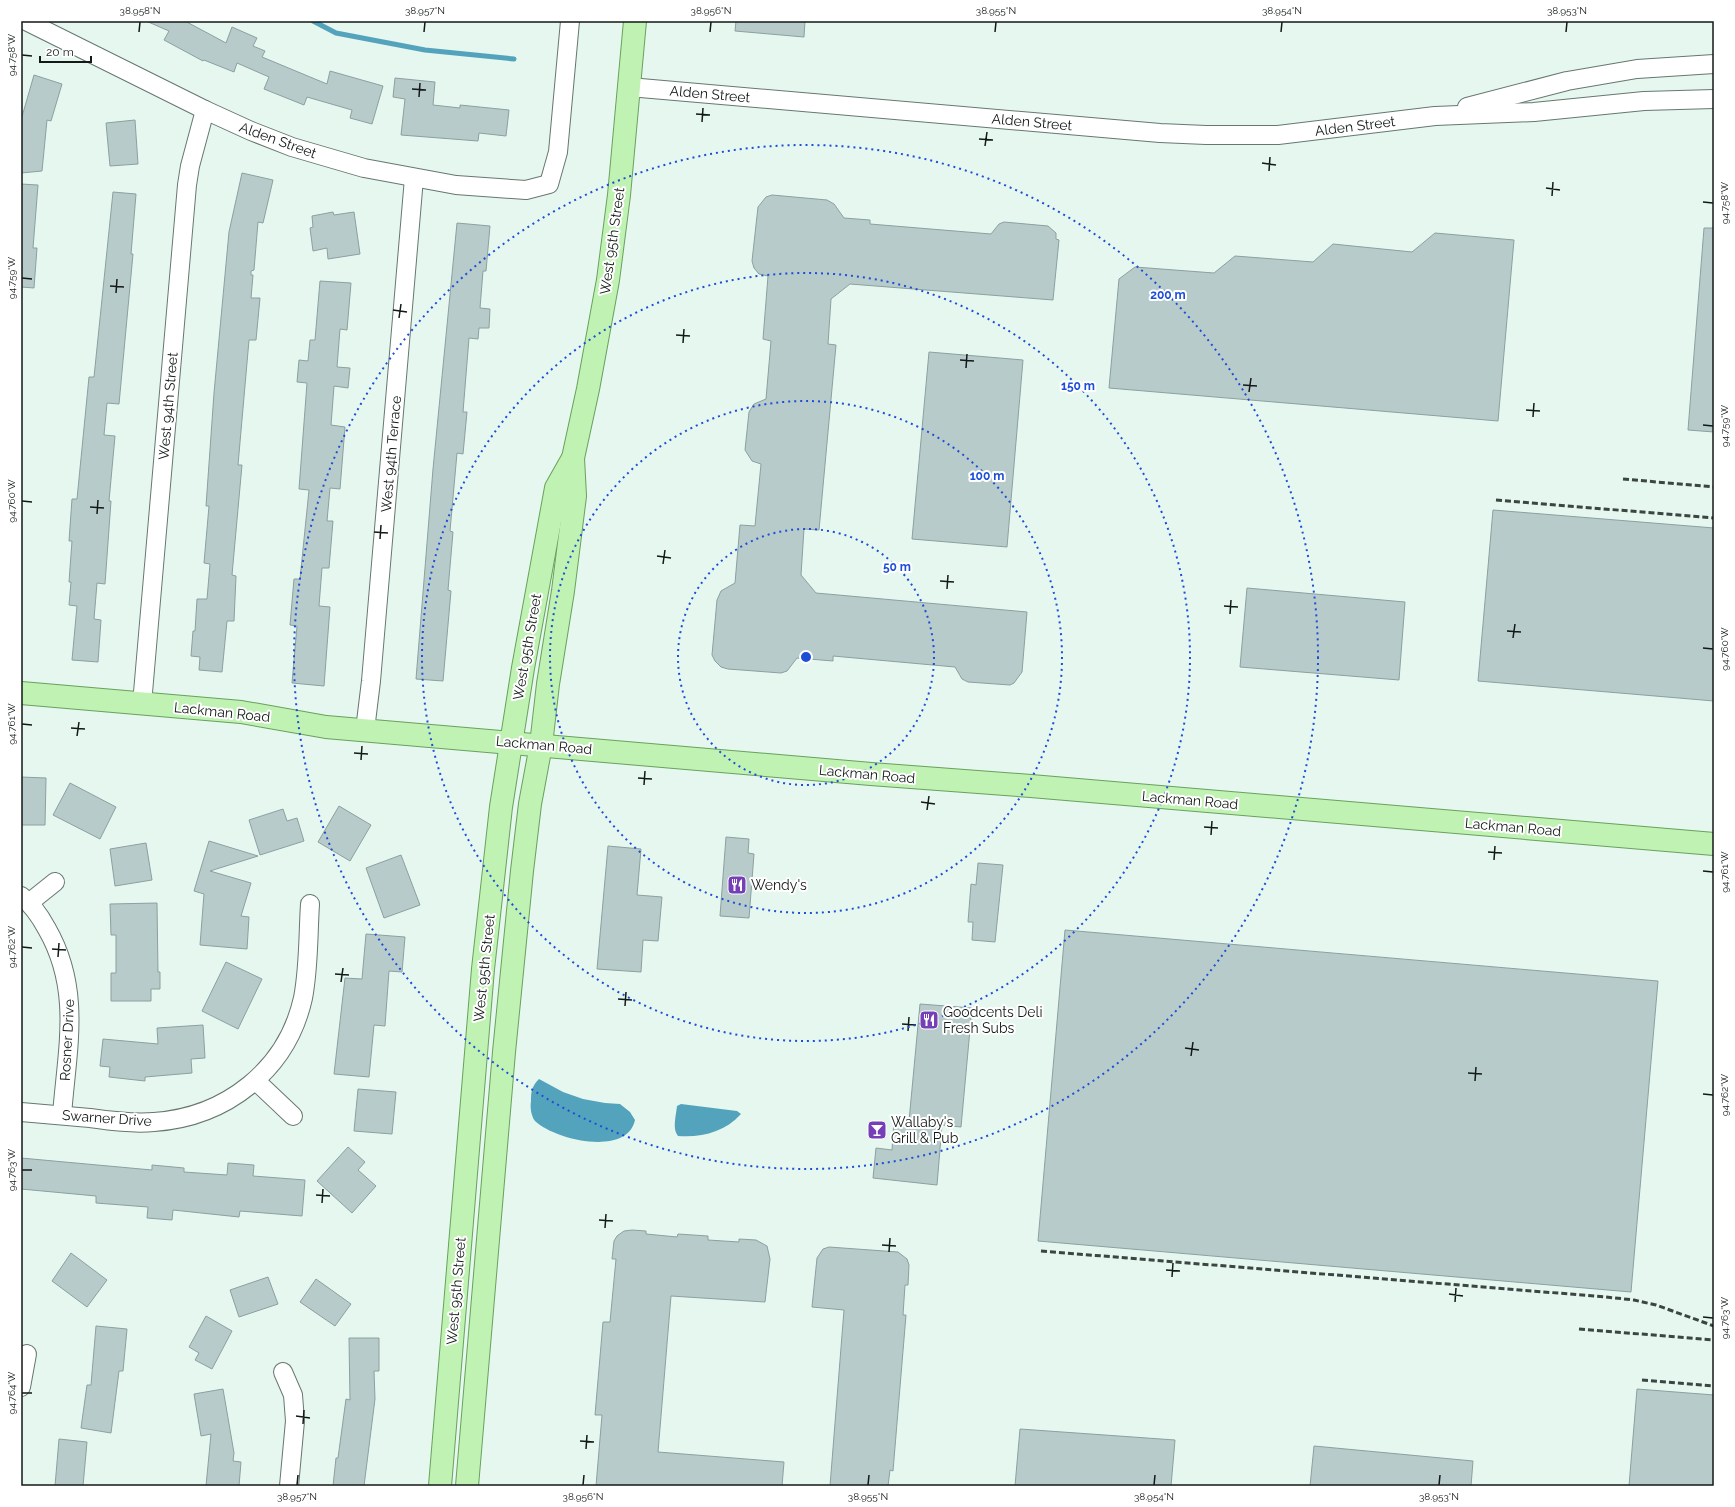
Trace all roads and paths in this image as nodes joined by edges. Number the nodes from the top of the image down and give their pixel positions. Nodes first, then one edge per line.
1 (26, 21) edge
2 (570, 21) edge
3 (635, 21) edge
4 (1714, 64) edge
5 (629, 87) junction
6 (1714, 99) edge
7 (205, 110) junction
8 (1435, 116) junction
9 (414, 178) junction
10 (573, 458) junction
11 (21, 694) edge
12 (142, 704) junction
13 (365, 730) junction
14 (511, 743) junction
15 (541, 745) junction
16 (1714, 844) edge
17 (55, 882) dead end
18 (25, 899) edge
19 (310, 904) dead end
20 (256, 1081) junction
21 (21, 1112) edge
22 (62, 1115) junction
23 (293, 1116) dead end
24 (27, 1354) dead end
25 (283, 1372) dead end
26 (21, 1387) edge
27 (290, 1486) edge
28 (440, 1486) edge
29 (467, 1486) edge

1 - 7 street, Alden Street
2 - 9 street, Alden Street
3 - 5 main road, West 95th Street
4 - 8 street, Alden Street
5 - 8 street, Alden Street
5 - 10 main road, West 95th Street
6 - 8 street, Alden Street
7 - 9 street, Alden Street
7 - 12 street, West 94th Street
9 - 13 street, West 94th Terrace
10 - 14 main road, West 95th Street
10 - 15 main road, West 95th Street
11 - 12 main road, Lackman Road
12 - 13 main road, Lackman Road
13 - 14 main road, Lackman Road
14 - 15 main road, Lackman Road
14 - 28 main road, West 95th Street
15 - 16 main road, Lackman Road
15 - 29 main road, West 95th Street
17 - 18 street, Rosner Drive
18 - 22 street, Rosner Drive
19 - 20 street, Swarner Drive
20 - 22 street, Swarner Drive
20 - 23 street
21 - 22 street, Swarner Drive
24 - 26 street
25 - 27 street

